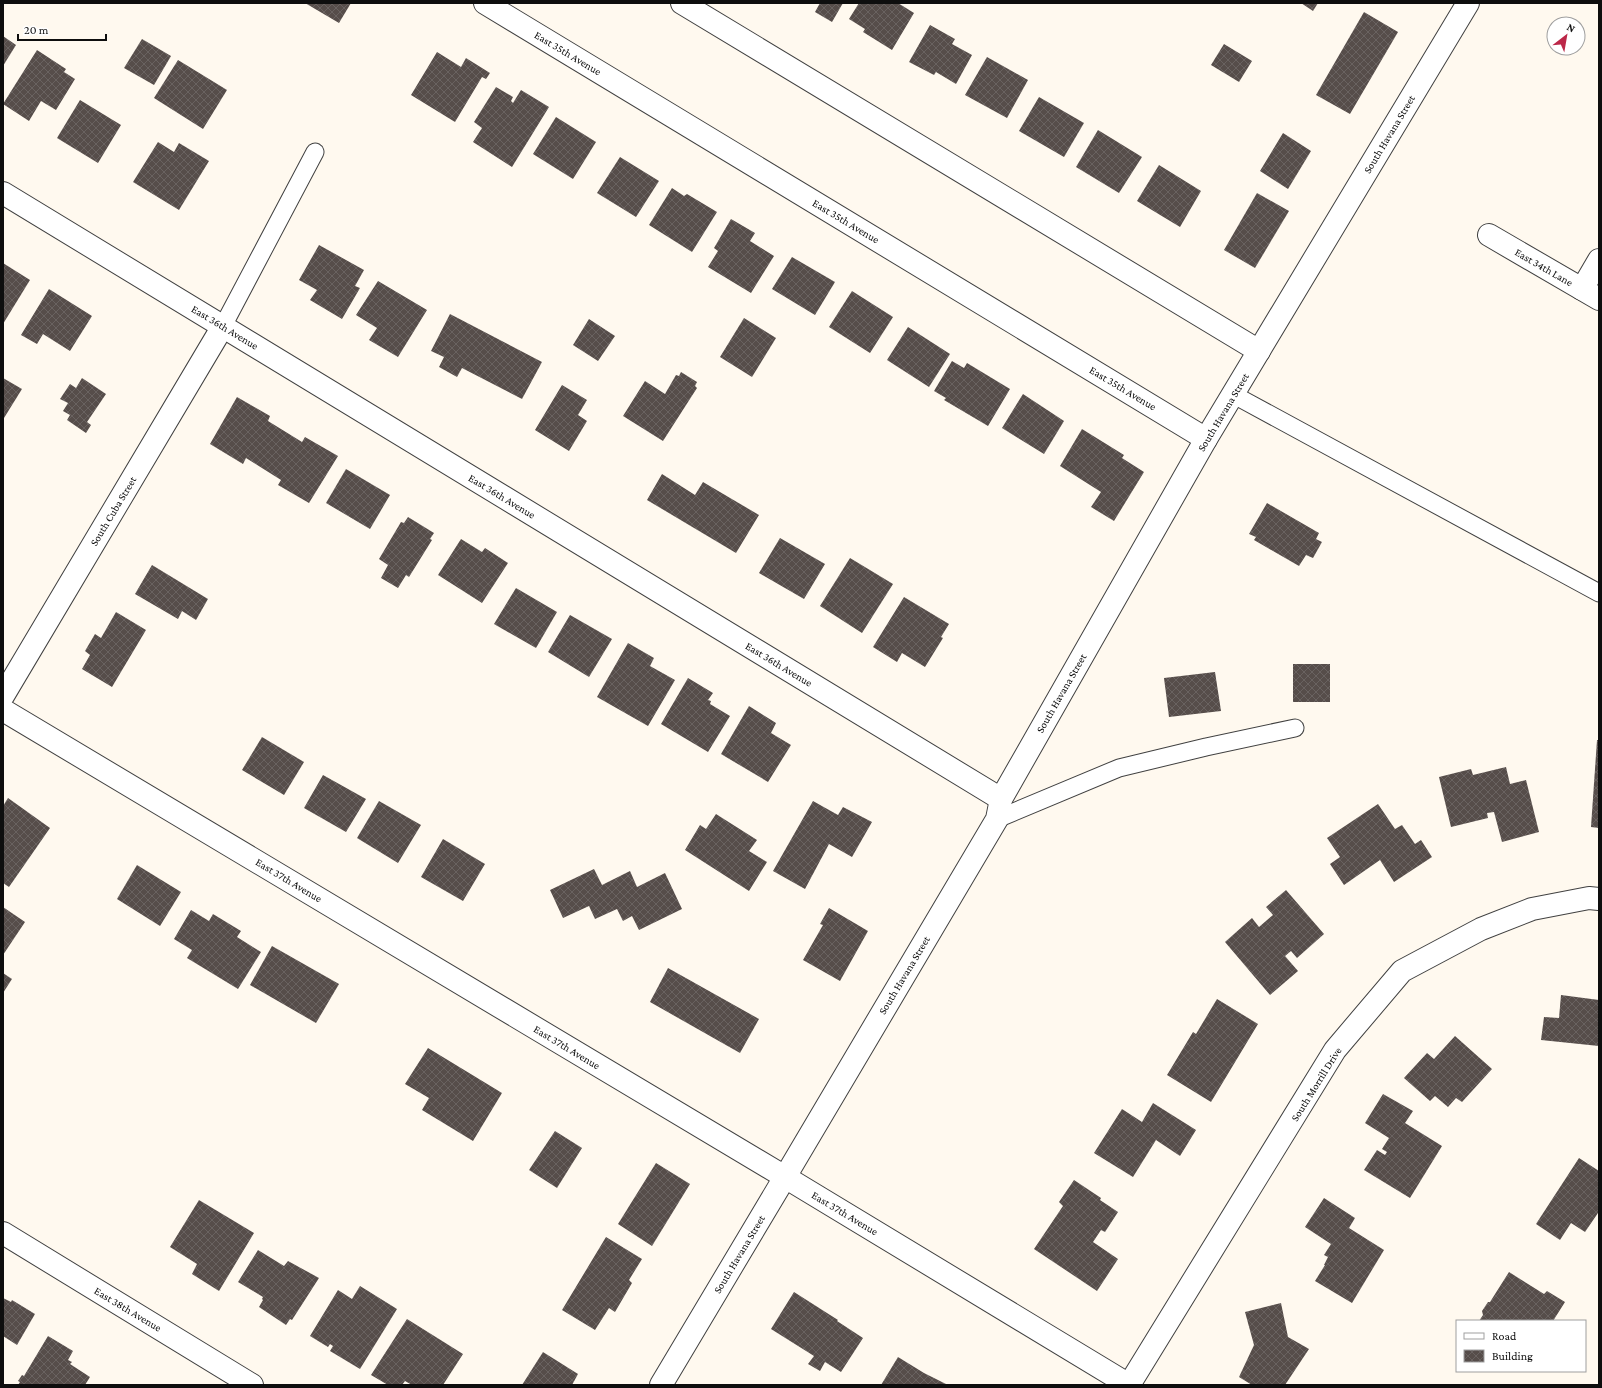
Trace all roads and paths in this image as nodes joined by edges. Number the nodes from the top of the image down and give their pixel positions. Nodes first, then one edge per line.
1 (485, 3) edge
2 (682, 3) edge
3 (1468, 3) edge
4 (315, 152) dead end
5 (3, 193) edge
6 (1489, 235) dead end
7 (1599, 260) edge
8 (1590, 294) edge
9 (223, 326) junction
10 (1259, 351) junction
11 (1234, 395) junction
12 (1206, 439) junction
13 (1599, 593) edge
14 (3, 696) edge
15 (3, 710) edge
16 (1295, 728) dead end
17 (999, 809) junction
18 (1599, 899) edge
19 (785, 1177) junction
20 (3, 1233) edge
21 (252, 1385) edge
22 (662, 1385) edge
23 (1129, 1385) edge

1 - 12 street, East 35th Avenue
2 - 10 street
3 - 10 street, South Havana Street
4 - 9 lane
5 - 9 street, East 36th Avenue
6 - 8 street, East 34th Lane
7 - 8 street
9 - 14 street, South Cuba Street
9 - 17 street, East 36th Avenue
10 - 11 street, South Havana Street
11 - 12 street, South Havana Street
11 - 13 lane
12 - 17 street, South Havana Street
15 - 19 street, East 37th Avenue
16 - 17 lane
17 - 19 street, South Havana Street
18 - 23 street, South Morrill Drive
19 - 22 street, South Havana Street
19 - 23 street, East 37th Avenue
20 - 21 street, East 38th Avenue

